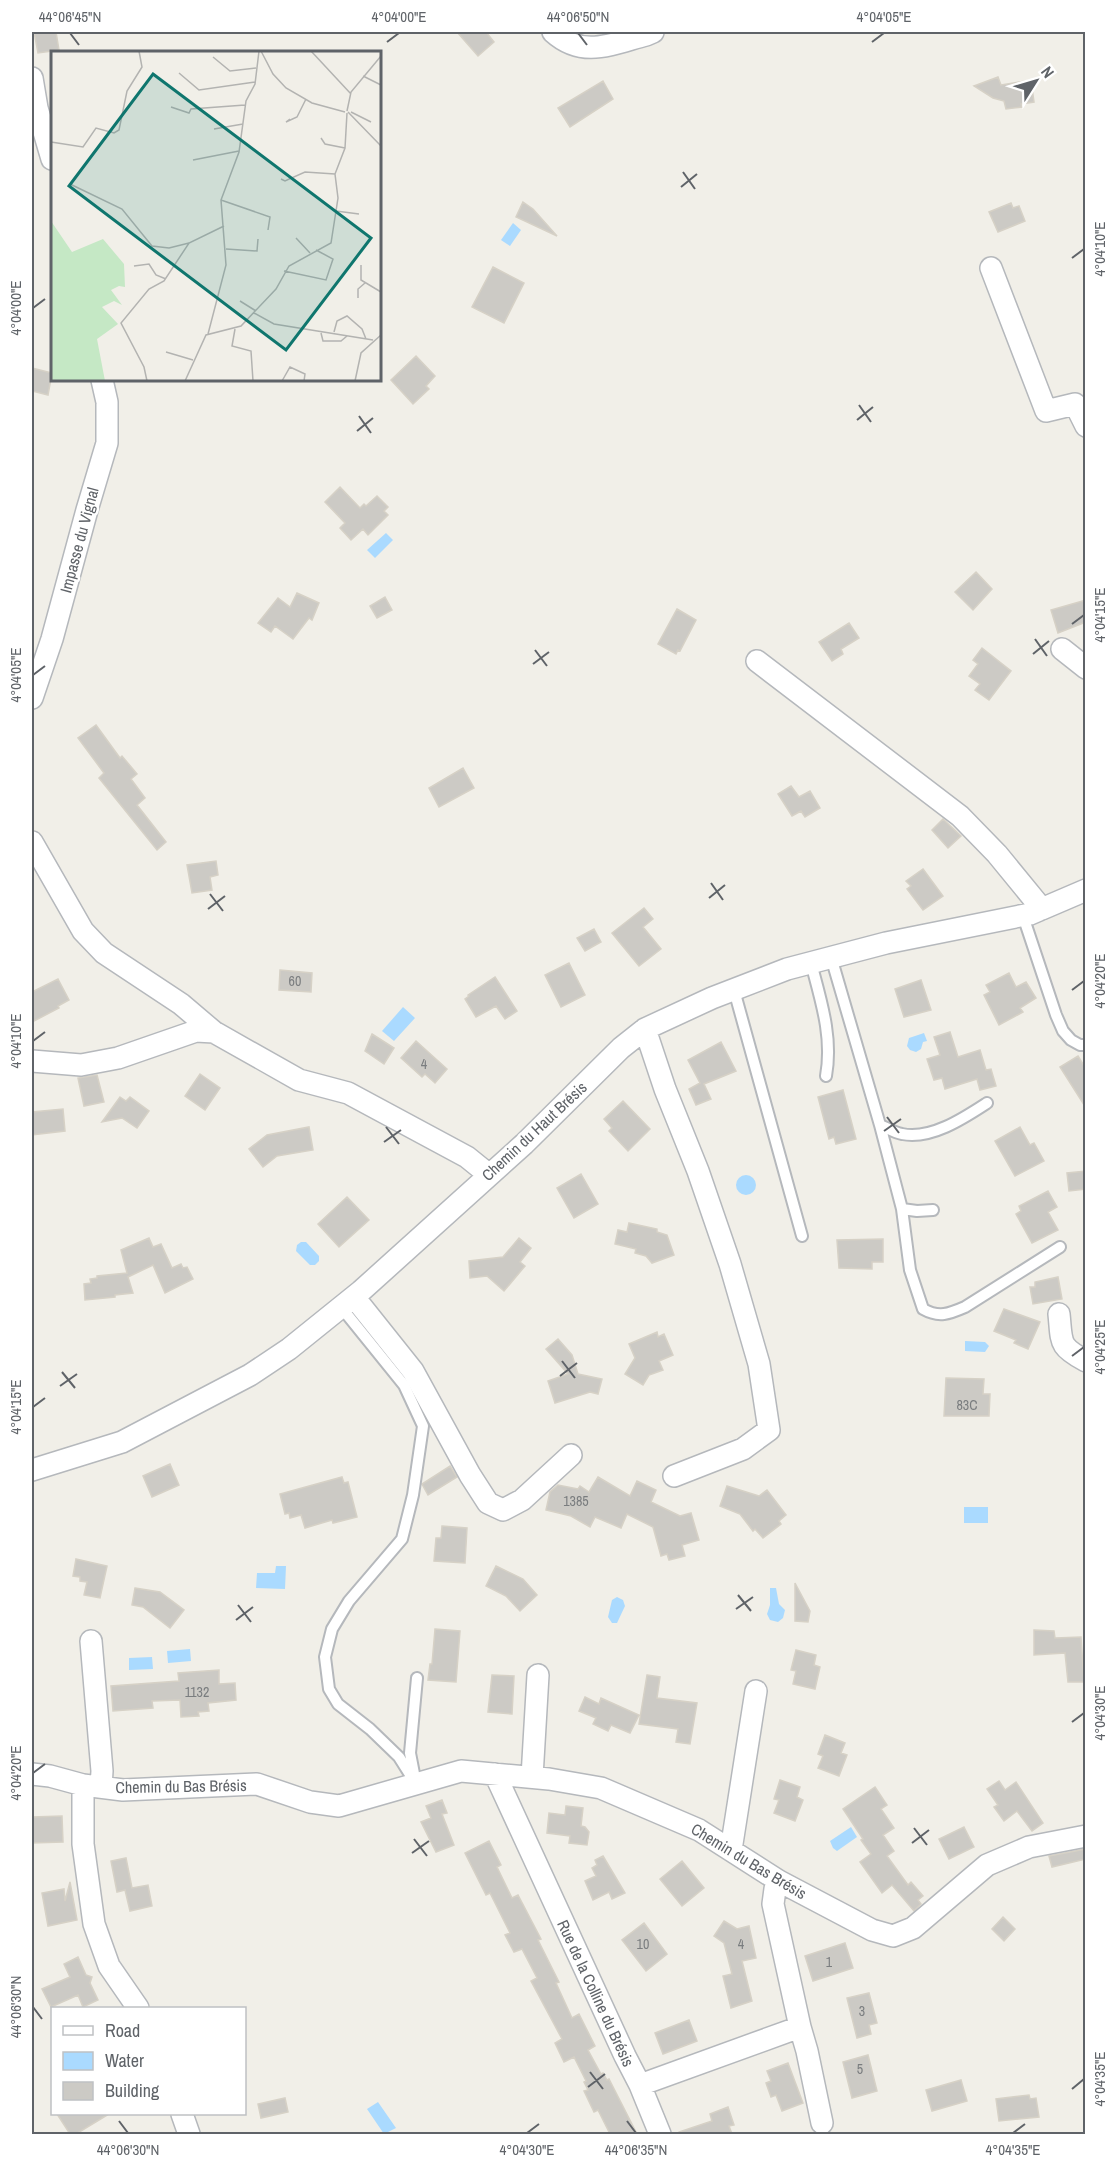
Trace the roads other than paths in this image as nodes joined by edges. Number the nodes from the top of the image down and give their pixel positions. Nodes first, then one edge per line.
1 (553, 32) edge
2 (653, 32) edge
3 (32, 78) edge
4 (51, 156) edge
5 (991, 268) dead end
6 (102, 381) edge
7 (1086, 426) edge
8 (1062, 649) dead end
9 (757, 661) dead end
10 (1086, 668) edge
11 (32, 698) edge
12 (32, 842) edge
13 (1086, 890) edge
14 (1032, 912) junction
15 (821, 960) junction
16 (734, 990) junction
17 (645, 1029) junction
18 (214, 1032) junction
19 (1086, 1045) edge
20 (32, 1061) edge
21 (826, 1076) dead end
22 (987, 1103) dead end
23 (880, 1125) junction
24 (489, 1174) junction
25 (902, 1209) junction
26 (933, 1210) dead end
27 (802, 1236) dead end
28 (1059, 1247) dead end
29 (347, 1302) junction
30 (1059, 1314) dead end
31 (1086, 1361) edge
32 (571, 1455) dead end
33 (32, 1470) edge
34 (674, 1476) dead end
35 (91, 1641) dead end
36 (538, 1675) dead end
37 (417, 1678) dead end
38 (756, 1691) dead end
39 (32, 1774) edge
40 (495, 1774) junction
41 (532, 1777) junction
42 (416, 1784) junction
43 (92, 1786) junction
44 (1086, 1836) edge
45 (731, 1850) junction
46 (779, 1881) junction
47 (137, 2007) edge
48 (800, 2027) junction
49 (640, 2085) junction
50 (182, 2115) edge
51 (822, 2123) dead end
52 (189, 2134) edge
53 (660, 2134) edge

1 - 2 street
3 - 4 street
5 - 7 street
6 - 11 street, Impasse du Vignal
8 - 10 street
9 - 14 street
12 - 18 street
13 - 14 street, Chemin du Haut Brésis
14 - 15 street, Chemin du Haut Brésis
14 - 19 lane
15 - 16 street, Chemin du Haut Brésis
15 - 21 lane
15 - 23 lane
16 - 17 street, Chemin du Haut Brésis
16 - 27 lane
17 - 24 street, Chemin du Haut Brésis
17 - 34 street
18 - 20 street
18 - 24 street
22 - 23 lane
23 - 25 lane
24 - 29 street, Chemin du Haut Brésis
25 - 26 lane
25 - 28 lane
29 - 32 street
29 - 33 street, Chemin du Haut Brésis
29 - 42 lane
30 - 31 street
35 - 43 street
36 - 41 street
37 - 42 lane
38 - 45 street
39 - 43 street, Chemin du Bas Brésis
40 - 41 street, Chemin du Bas Brésis
40 - 42 street, Chemin du Bas Brésis
40 - 49 street, Rue de la Colline du Brésis
41 - 45 street, Chemin du Bas Brésis
42 - 43 street, Chemin du Bas Brésis
43 - 47 street
44 - 46 street, Chemin du Bas Brésis
45 - 46 street, Chemin du Bas Brésis
46 - 48 street
48 - 49 street, Rue de la Colline du Brésis
48 - 51 street
49 - 53 street
50 - 52 street

